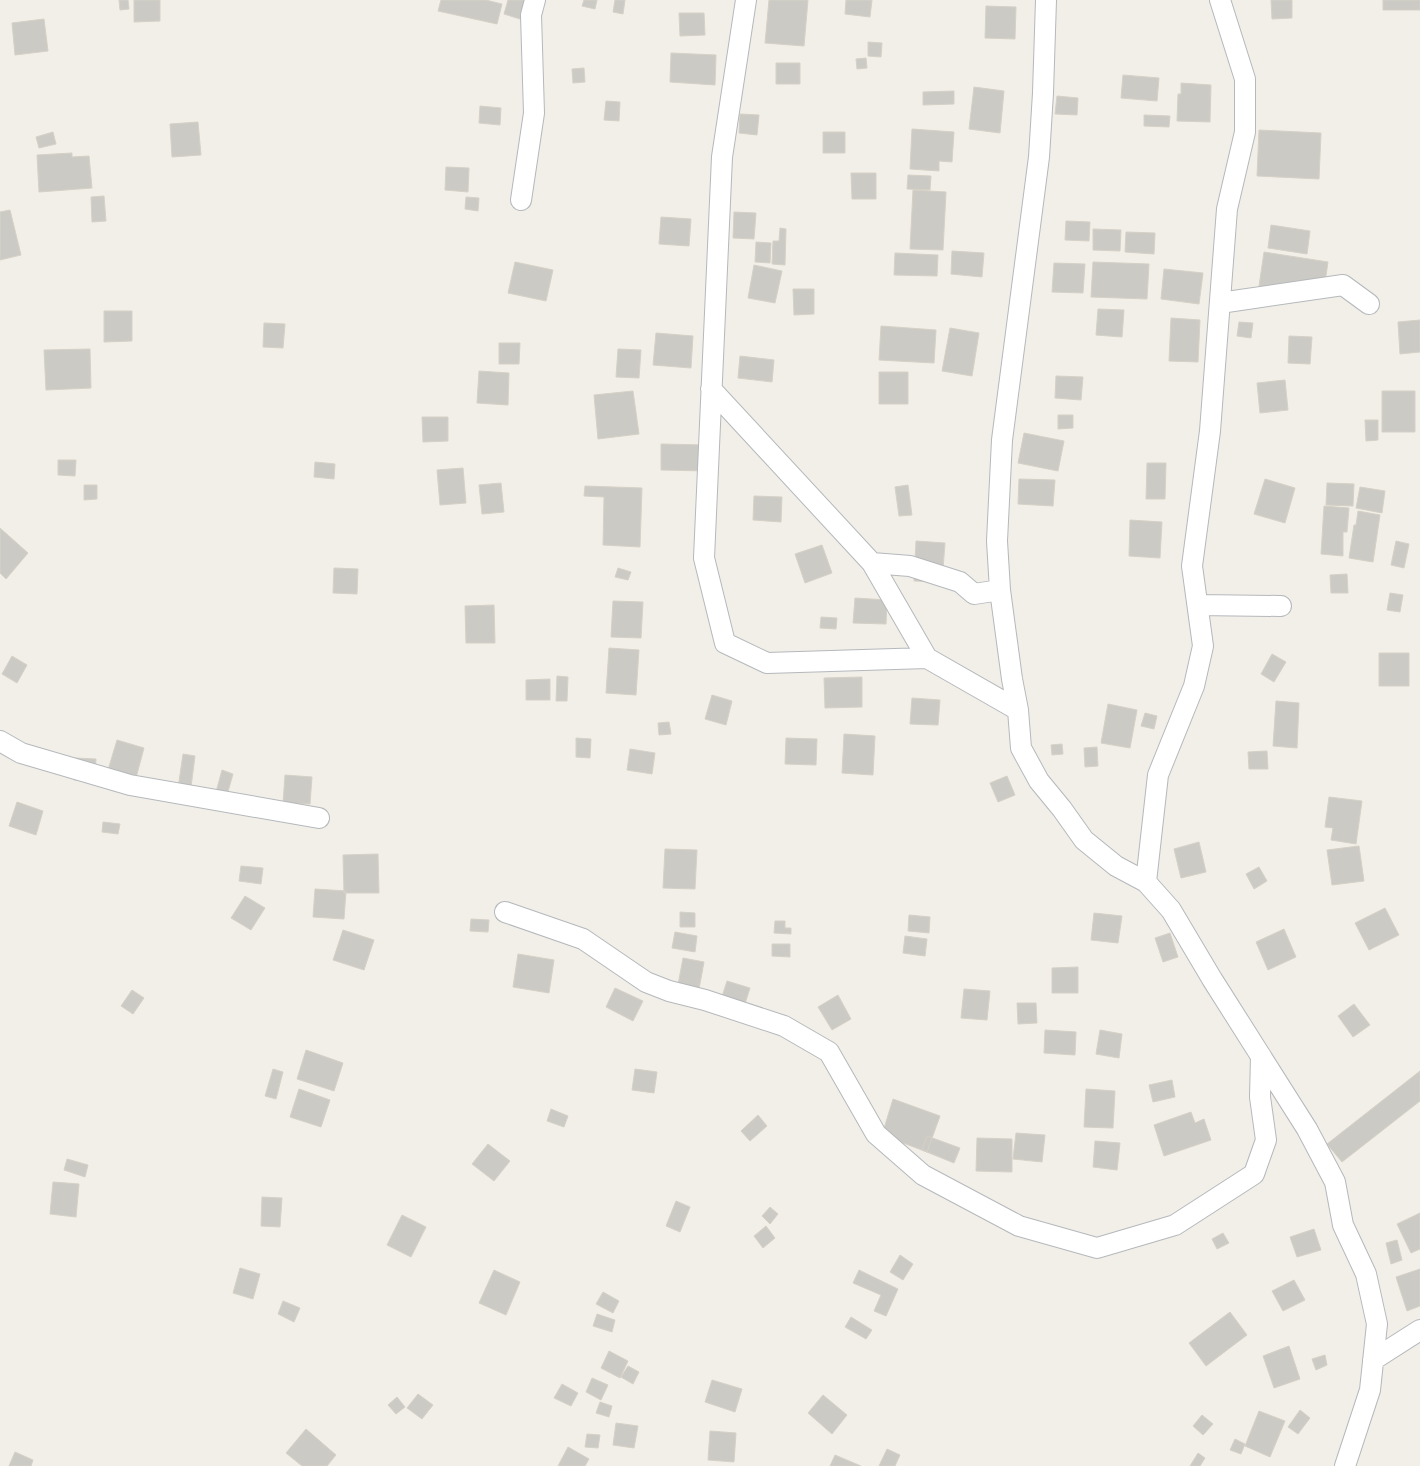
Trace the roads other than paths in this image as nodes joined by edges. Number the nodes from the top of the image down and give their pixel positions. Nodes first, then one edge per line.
1 (535, 0) edge
2 (746, 0) edge
3 (1046, 0) edge
4 (1220, 0) edge
5 (521, 200) dead end
6 (1220, 303) junction
7 (1369, 304) dead end
8 (711, 390) junction
9 (872, 563) junction
10 (1000, 590) junction
11 (1198, 605) junction
12 (1281, 606) dead end
13 (928, 658) junction
14 (1012, 679) junction
15 (972, 684) junction
16 (1018, 710) junction
17 (0, 741) edge
18 (319, 818) dead end
19 (1146, 882) junction
20 (505, 912) dead end
21 (1261, 1056) junction
22 (1420, 1330) edge
23 (1373, 1360) junction
24 (1345, 1466) edge

1 - 5 street
2 - 8 street
3 - 10 street
4 - 6 street
6 - 7 street
6 - 11 street
8 - 9 street
8 - 13 street
9 - 10 street
9 - 13 street
10 - 14 street
11 - 12 street
11 - 19 street
13 - 15 street
14 - 15 street
14 - 16 street
15 - 16 street
16 - 19 street
17 - 18 street
19 - 21 street
20 - 21 street
21 - 23 street
22 - 23 street
23 - 24 street

